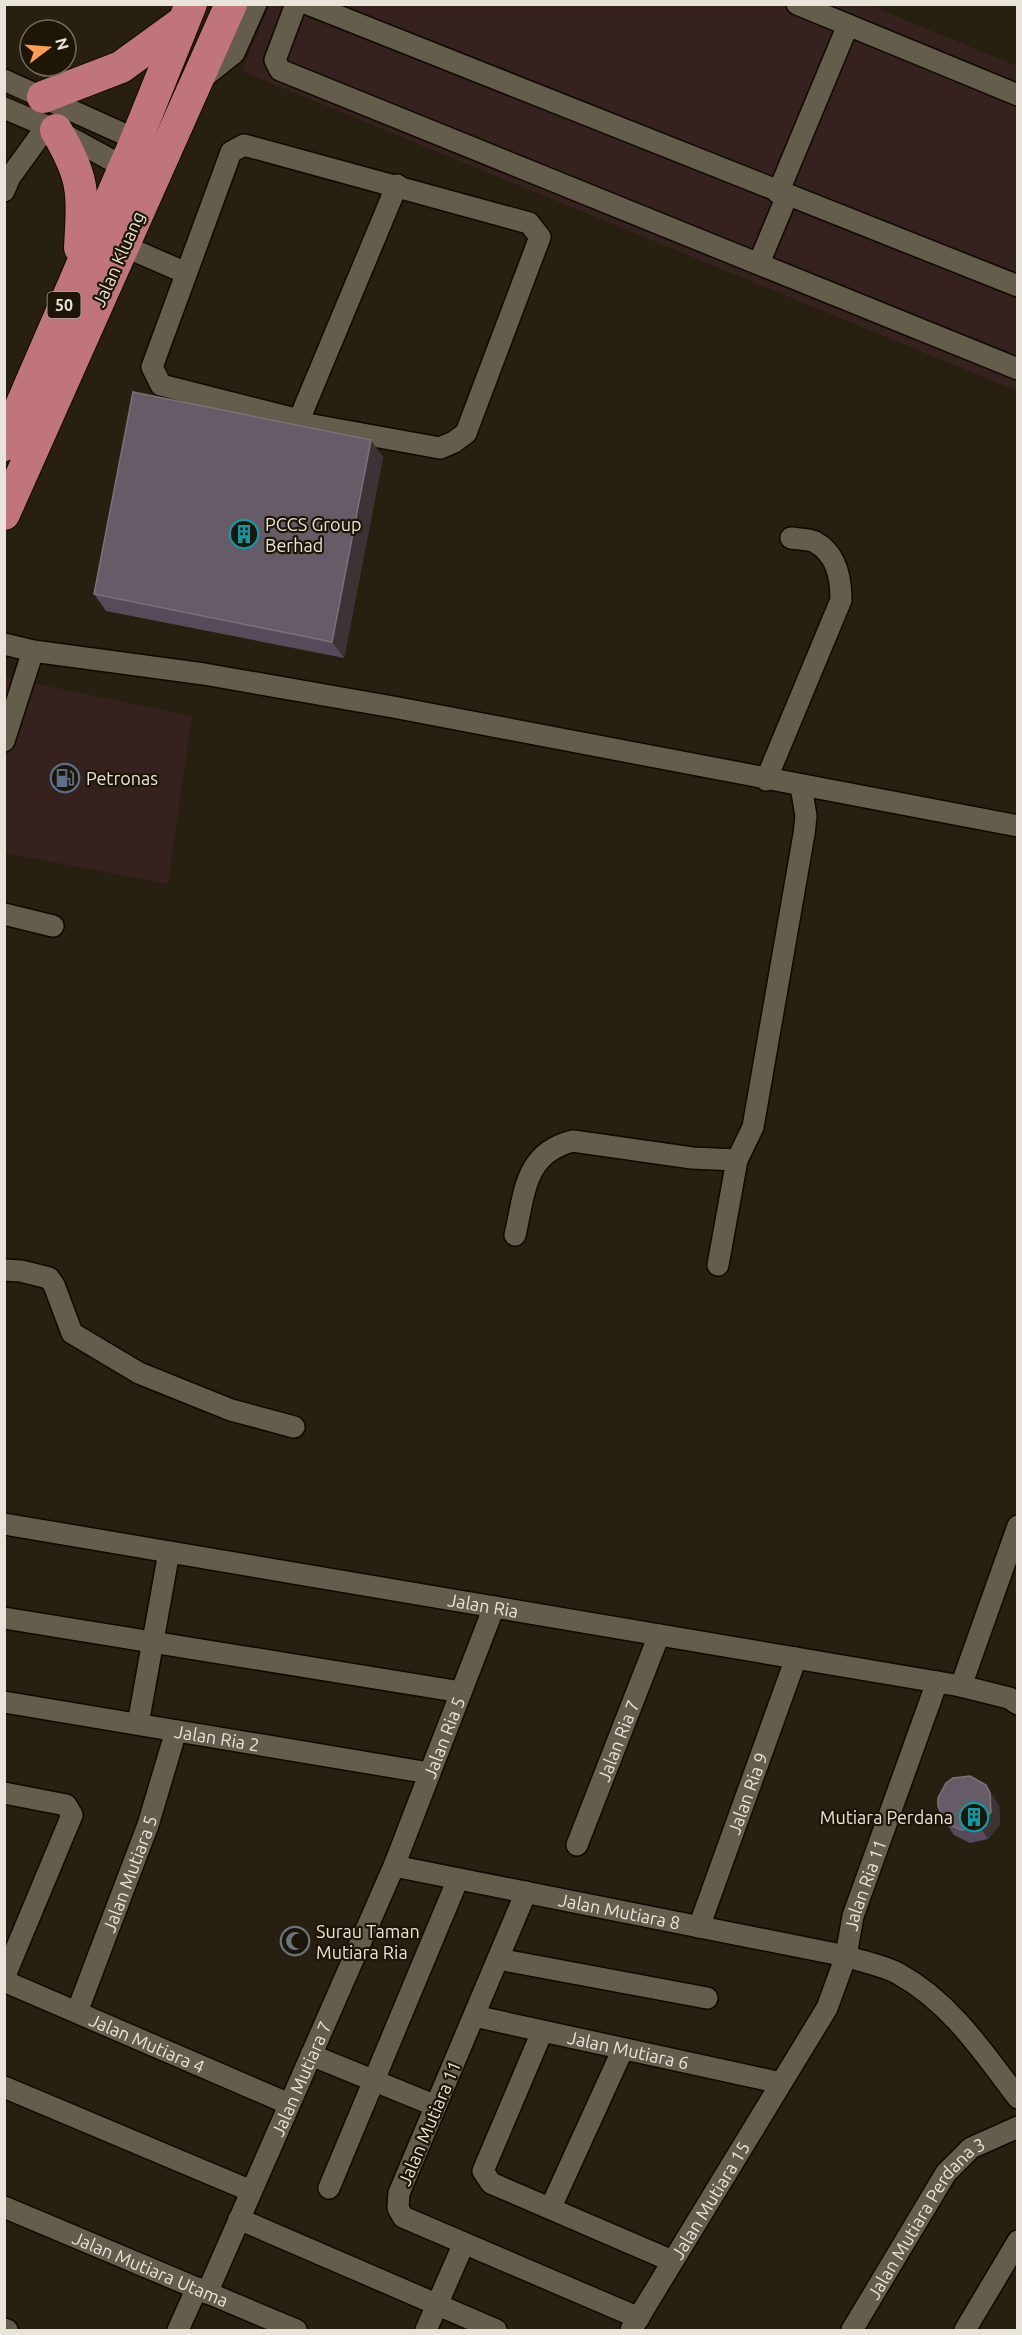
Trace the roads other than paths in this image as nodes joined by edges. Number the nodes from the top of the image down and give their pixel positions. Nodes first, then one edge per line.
1 (231, 4) edge
2 (256, 4) edge
3 (296, 4) edge
4 (308, 4) edge
5 (797, 4) edge
6 (187, 13) edge
7 (848, 25) junction
8 (4, 80) edge
9 (197, 83) junction
10 (1017, 95) edge
11 (4, 108) edge
12 (49, 118) junction
13 (130, 152) junction
14 (164, 154) junction
15 (151, 183) junction
16 (397, 185) junction
17 (4, 190) edge
18 (782, 194) junction
19 (124, 246) junction
20 (759, 263) junction
21 (79, 270) junction
22 (186, 273) junction
23 (1017, 286) edge
24 (1017, 369) edge
25 (299, 420) junction
26 (4, 446) edge
27 (4, 514) edge
28 (791, 538) dead end
29 (4, 644) edge
30 (33, 651) junction
31 (4, 741) edge
32 (766, 780) junction
33 (801, 786) junction
34 (1017, 826) edge
35 (4, 914) edge
36 (53, 926) dead end
37 (737, 1160) junction
38 (515, 1235) dead end
39 (718, 1265) dead end
40 (4, 1270) edge
41 (294, 1427) dead end
42 (4, 1524) edge
43 (1017, 1526) edge
44 (169, 1552) junction
45 (494, 1607) junction
46 (4, 1618) edge
47 (659, 1635) junction
48 (153, 1642) junction
49 (796, 1658) junction
50 (937, 1682) junction
51 (961, 1686) junction
52 (461, 1692) junction
53 (4, 1702) edge
54 (1017, 1704) edge
55 (138, 1724) junction
56 (176, 1731) junction
57 (429, 1773) junction
58 (4, 1793) edge
59 (577, 1845) dead end
60 (394, 1866) junction
61 (458, 1879) junction
62 (526, 1892) junction
63 (699, 1927) junction
64 (846, 1956) junction
65 (498, 1959) junction
66 (4, 1980) edge
67 (707, 1998) dead end
68 (77, 2012) junction
69 (474, 2016) junction
70 (542, 2032) junction
71 (623, 2049) junction
72 (311, 2055) junction
73 (374, 2081) junction
74 (781, 2083) junction
75 (4, 2087) edge
76 (1017, 2098) edge
77 (289, 2104) junction
78 (436, 2106) junction
79 (1017, 2127) edge
80 (329, 2188) dead end
81 (251, 2191) junction
82 (4, 2207) edge
83 (551, 2207) junction
84 (239, 2219) junction
85 (1017, 2241) edge
86 (464, 2243) junction
87 (672, 2261) junction
88 (202, 2290) junction
89 (437, 2305) junction
90 (635, 2324) edge
91 (178, 2331) edge
92 (296, 2331) edge
93 (426, 2331) edge
94 (496, 2331) edge
95 (852, 2331) edge
96 (965, 2331) edge

1 - 9 highway, Jalan Kluang / 50
2 - 9 street
3 - 20 street
4 - 18 street
5 - 7 street
6 - 12 highway
6 - 13 highway, Jalan Kluang / 50
7 - 10 street
7 - 18 street
8 - 12 street
9 - 14 highway, Jalan Kluang / 50
11 - 12 street
12 - 13 street
12 - 13 street
12 - 17 street
12 - 21 highway
13 - 14 street
13 - 15 street
13 - 21 highway, Jalan Kluang / 50
14 - 15 highway, Jalan Kluang / 50
15 - 19 highway, Jalan Kluang / 50
16 - 22 street
16 - 25 street
16 - 25 street
18 - 20 street
18 - 23 street
19 - 22 street
19 - 27 highway, Jalan Kluang / 50
20 - 24 street
21 - 26 highway, Jalan Kluang / 50
22 - 25 street
28 - 32 street
29 - 30 street
30 - 31 street
30 - 32 street
32 - 33 street
33 - 34 street
33 - 37 street
35 - 36 street
37 - 38 street
37 - 39 street
40 - 41 street
42 - 44 street, Jalan Ria
43 - 51 street
44 - 45 street, Jalan Ria
44 - 48 street
45 - 47 street, Jalan Ria
45 - 52 street, Jalan Ria 5
46 - 48 street
47 - 49 street, Jalan Ria
47 - 59 street, Jalan Ria 7
48 - 52 street
48 - 55 street
49 - 50 street, Jalan Ria
49 - 63 street, Jalan Ria 9
50 - 51 street, Jalan Ria
50 - 64 street, Jalan Ria 11
51 - 54 street, Jalan Ria
52 - 57 street, Jalan Ria 5
53 - 55 street, Jalan Ria 2
55 - 56 street, Jalan Ria 2
56 - 57 street, Jalan Ria 2
56 - 68 street, Jalan Mutiara 5
57 - 60 street, Jalan Ria 5
58 - 66 street
60 - 61 street, Jalan Mutiara 8
60 - 72 street, Jalan Mutiara 7
61 - 62 street, Jalan Mutiara 8
61 - 73 street
62 - 63 street, Jalan Mutiara 8
62 - 65 street, Jalan Mutiara 11
63 - 64 street, Jalan Mutiara 8
64 - 74 street, Jalan Ria 11
64 - 76 street, Jalan Mutiara 8
65 - 67 street
65 - 69 street, Jalan Mutiara 11
66 - 68 street, Jalan Mutiara 4
68 - 77 street, Jalan Mutiara 4
69 - 70 street, Jalan Mutiara 6
69 - 78 street, Jalan Mutiara 11
70 - 71 street, Jalan Mutiara 6
70 - 83 street
71 - 74 street, Jalan Mutiara 6
71 - 83 street
72 - 73 street
72 - 77 street, Jalan Mutiara 7
73 - 78 street
73 - 80 street
74 - 87 street, Jalan Mutiara 15
75 - 81 street
77 - 81 street, Jalan Mutiara 7
78 - 86 street, Jalan Mutiara 11
79 - 95 street, Jalan Mutiara Perdana 3
81 - 84 street, Jalan Mutiara 7
82 - 88 street, Jalan Mutiara Utama
83 - 87 street
84 - 88 street, Jalan Mutiara 7
84 - 89 street
85 - 96 street
86 - 89 street
86 - 90 street, Jalan Mutiara 11
87 - 90 street, Jalan Mutiara 15
88 - 91 street, Jalan Mutiara 7
88 - 92 street, Jalan Mutiara Utama
89 - 93 street
89 - 94 street

